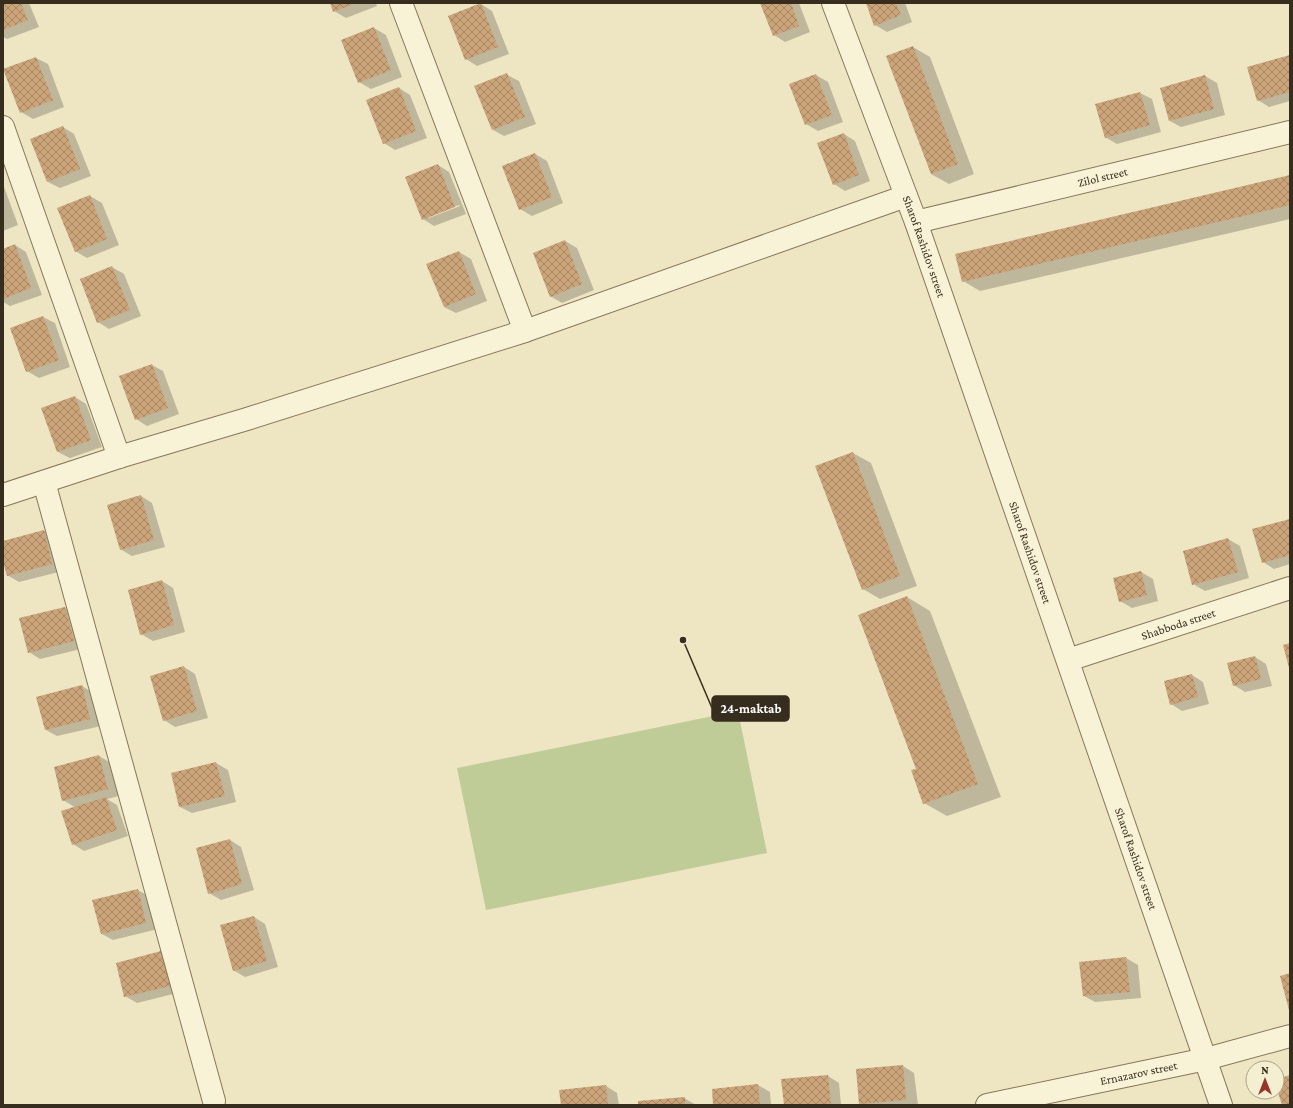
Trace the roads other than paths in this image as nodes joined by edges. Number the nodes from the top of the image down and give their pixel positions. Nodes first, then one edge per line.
1 (401, 3) edge
2 (833, 3) edge
3 (3, 127) edge
4 (1290, 132) edge
5 (906, 196) junction
6 (916, 222) junction
7 (525, 331) junction
8 (119, 457) junction
9 (44, 482) junction
10 (3, 495) edge
11 (1290, 588) edge
12 (1068, 660) junction
13 (1290, 1036) edge
14 (1206, 1059) junction
15 (214, 1101) dead end
16 (987, 1105) edge
17 (1221, 1105) edge

1 - 7 street
2 - 5 street, Sharof Rashidov street
3 - 8 street
4 - 6 street, Zilol street
5 - 6 street, Sharof Rashidov street
5 - 7 street
6 - 12 street, Sharof Rashidov street
7 - 8 street
8 - 9 street
9 - 10 street
9 - 15 street
11 - 12 street, Shabboda street
12 - 14 street, Sharof Rashidov street
13 - 14 street, Ernazarov street
14 - 16 street, Ernazarov street
14 - 17 street, Sharof Rashidov street

